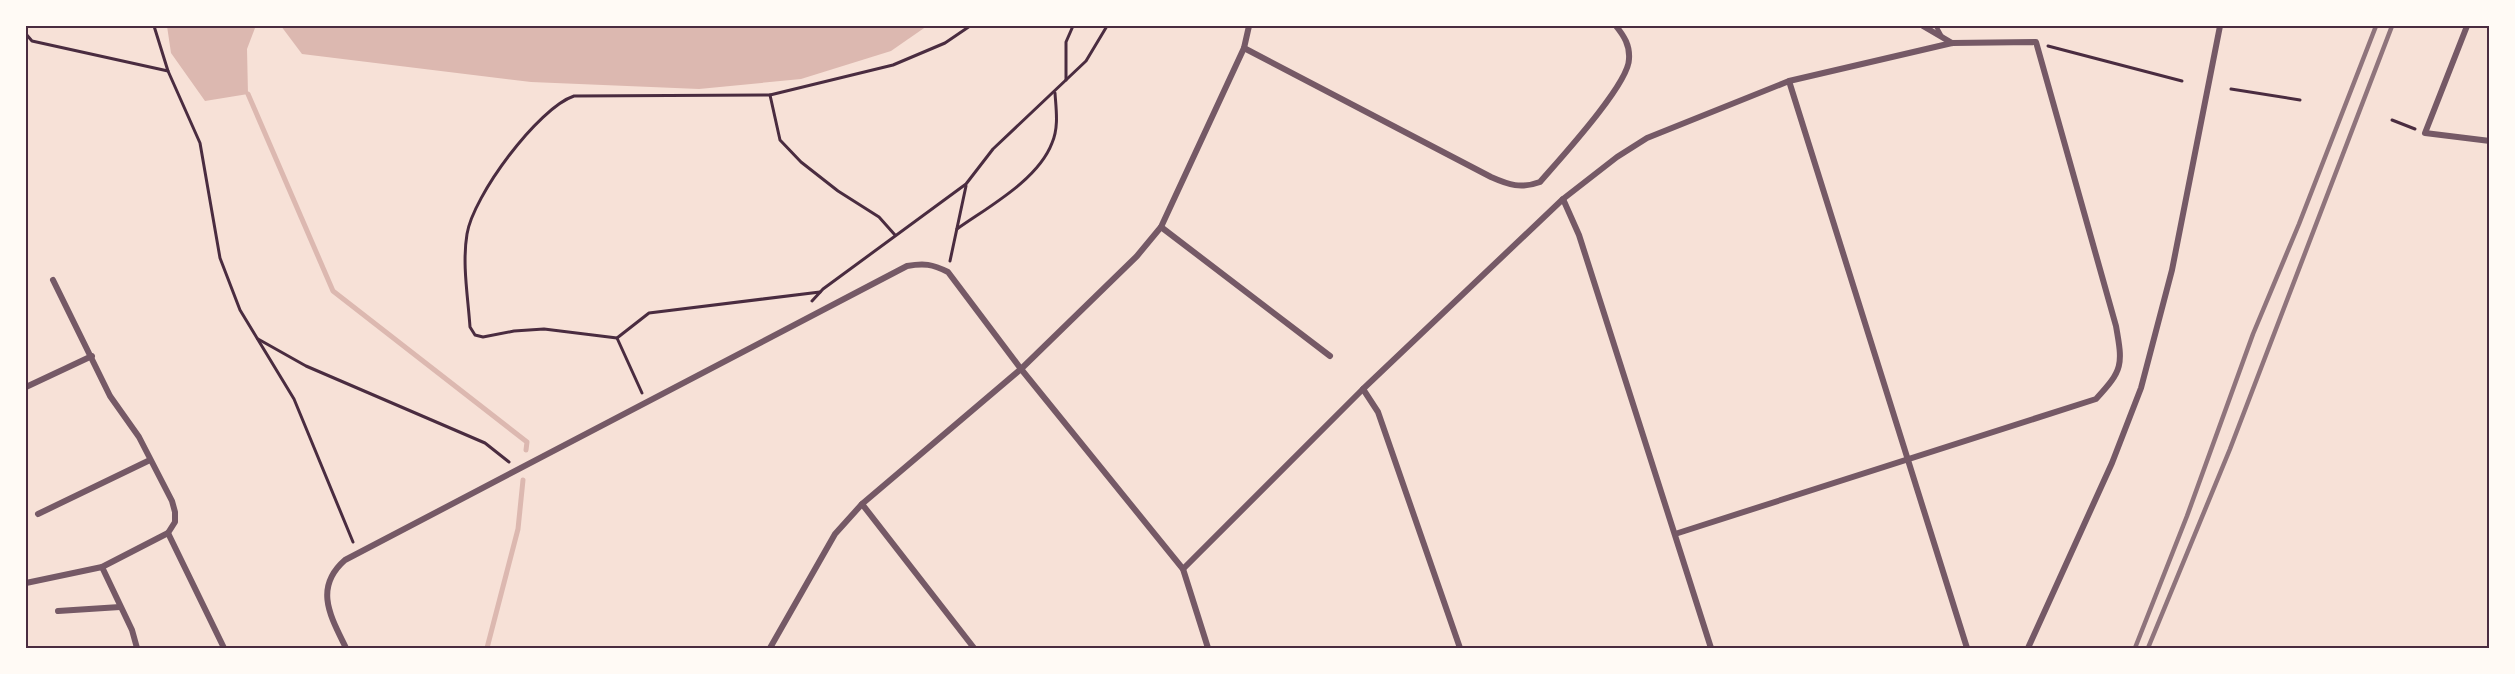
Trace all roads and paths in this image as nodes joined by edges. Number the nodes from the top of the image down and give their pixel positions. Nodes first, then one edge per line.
1 (154, 26) edge
2 (970, 26) edge
3 (1072, 26) edge
4 (1107, 26) edge
5 (1249, 26) edge
6 (1616, 26) edge
7 (1923, 26) edge
8 (1936, 26) edge
9 (2220, 26) edge
10 (2467, 26) edge
11 (26, 34) edge
12 (1942, 37) junction
13 (2036, 42) junction
14 (1952, 43) junction
15 (1244, 48) junction
16 (168, 71) junction
17 (1066, 80) junction
18 (1790, 81) junction
19 (2182, 81) dead end
20 (2231, 88) dead end
21 (1055, 91) junction
22 (770, 95) junction
23 (2300, 100) dead end
24 (2392, 120) dead end
25 (2426, 133) junction
26 (2490, 141) edge
27 (966, 184) junction
28 (1563, 199) junction
29 (1161, 227) junction
30 (957, 229) junction
31 (895, 235) junction
32 (948, 272) junction
33 (53, 280) dead end
34 (819, 292) junction
35 (792, 326) junction
36 (617, 338) junction
37 (257, 339) junction
38 (92, 356) junction
39 (1330, 356) dead end
40 (1021, 369) junction
41 (26, 387) edge
42 (1363, 389) junction
43 (646, 402) junction
44 (1906, 458) junction
45 (150, 460) junction
46 (518, 469) junction
47 (862, 504) junction
48 (38, 514) dead end
49 (168, 533) junction
50 (1675, 534) junction
51 (357, 552) junction
52 (102, 567) junction
53 (1183, 569) junction
54 (26, 583) edge
55 (120, 607) junction
56 (58, 611) dead end
57 (137, 648) edge
58 (224, 648) edge
59 (346, 648) edge
60 (770, 648) edge
61 (974, 648) edge
62 (1208, 648) edge
63 (1460, 648) edge
64 (1711, 648) edge
65 (1967, 648) edge
66 (2028, 648) edge

1 - 16 path
2 - 22 path
3 - 17 path
4 - 17 path
5 - 15 street
6 - 15 street
7 - 12 street
8 - 12 lane
9 - 66 street
10 - 25 street
11 - 16 path
12 - 14 street
13 - 14 street
13 - 19 path
13 - 44 street
14 - 18 street
15 - 29 street
16 - 37 path
17 - 21 path
18 - 28 street
18 - 44 street
20 - 23 path
21 - 27 path
21 - 30 path
22 - 31 path
22 - 36 path
24 - 25 path
25 - 26 street
27 - 30 path
27 - 31 path
28 - 42 street
28 - 50 street
29 - 39 street
29 - 40 street
30 - 32 path
31 - 34 path
32 - 35 street
32 - 40 street
33 - 38 street
34 - 35 path
34 - 36 path
35 - 43 street
36 - 43 path
37 - 46 path
37 - 51 path
38 - 41 street
38 - 45 street
40 - 47 street
40 - 53 street
42 - 53 street
42 - 63 street
43 - 46 street
44 - 50 street
44 - 65 street
45 - 48 street
45 - 49 street
46 - 51 street
47 - 60 street
47 - 61 street
49 - 52 street
49 - 58 street
50 - 64 street
51 - 59 street
52 - 54 street
52 - 55 street
53 - 62 street
55 - 56 street
55 - 57 street

